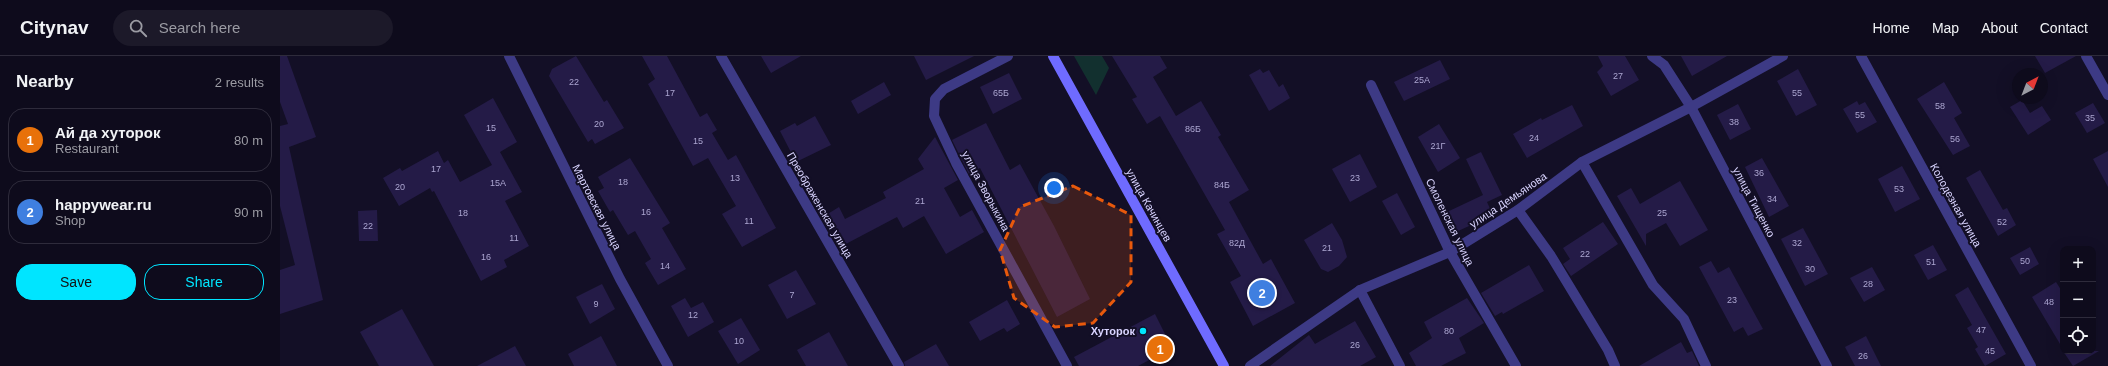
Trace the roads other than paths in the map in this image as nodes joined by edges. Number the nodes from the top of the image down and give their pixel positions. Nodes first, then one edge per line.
1 (509, 56) edge
2 (721, 56) edge
3 (1008, 56) edge
4 (1053, 56) edge
5 (1652, 56) edge
6 (1783, 56) edge
7 (1861, 56) edge
8 (2086, 56) edge
9 (1371, 85) dead end
10 (2108, 95) edge
11 (1691, 107) junction
12 (1582, 162) junction
13 (1518, 210) junction
14 (1450, 252) junction
15 (1360, 290) junction
16 (668, 366) edge
17 (899, 366) edge
18 (1067, 366) edge
19 (1224, 366) edge
20 (1250, 366) edge
21 (1400, 366) edge
22 (1516, 366) edge
23 (1615, 366) edge
24 (1706, 366) edge
25 (1827, 366) edge
26 (2031, 366) edge

1 - 16 street, Мартовская улица
2 - 17 street, Преображенская улица
3 - 18 street, улица Зворыкина
4 - 19 main road, улица Качинцев
5 - 11 street, улица Тищенко
6 - 11 street, улица Демьянова
7 - 26 street, Колодезная улица
8 - 10 street
9 - 14 street, Смоленская улица
11 - 12 street, улица Демьянова
11 - 25 street, улица Тищенко
12 - 13 street, улица Демьянова
12 - 24 street
13 - 14 street, улица Демьянова
13 - 23 street
14 - 15 street, улица Демьянова
14 - 22 street, Смоленская улица
15 - 20 street, улица Демьянова
15 - 21 street

